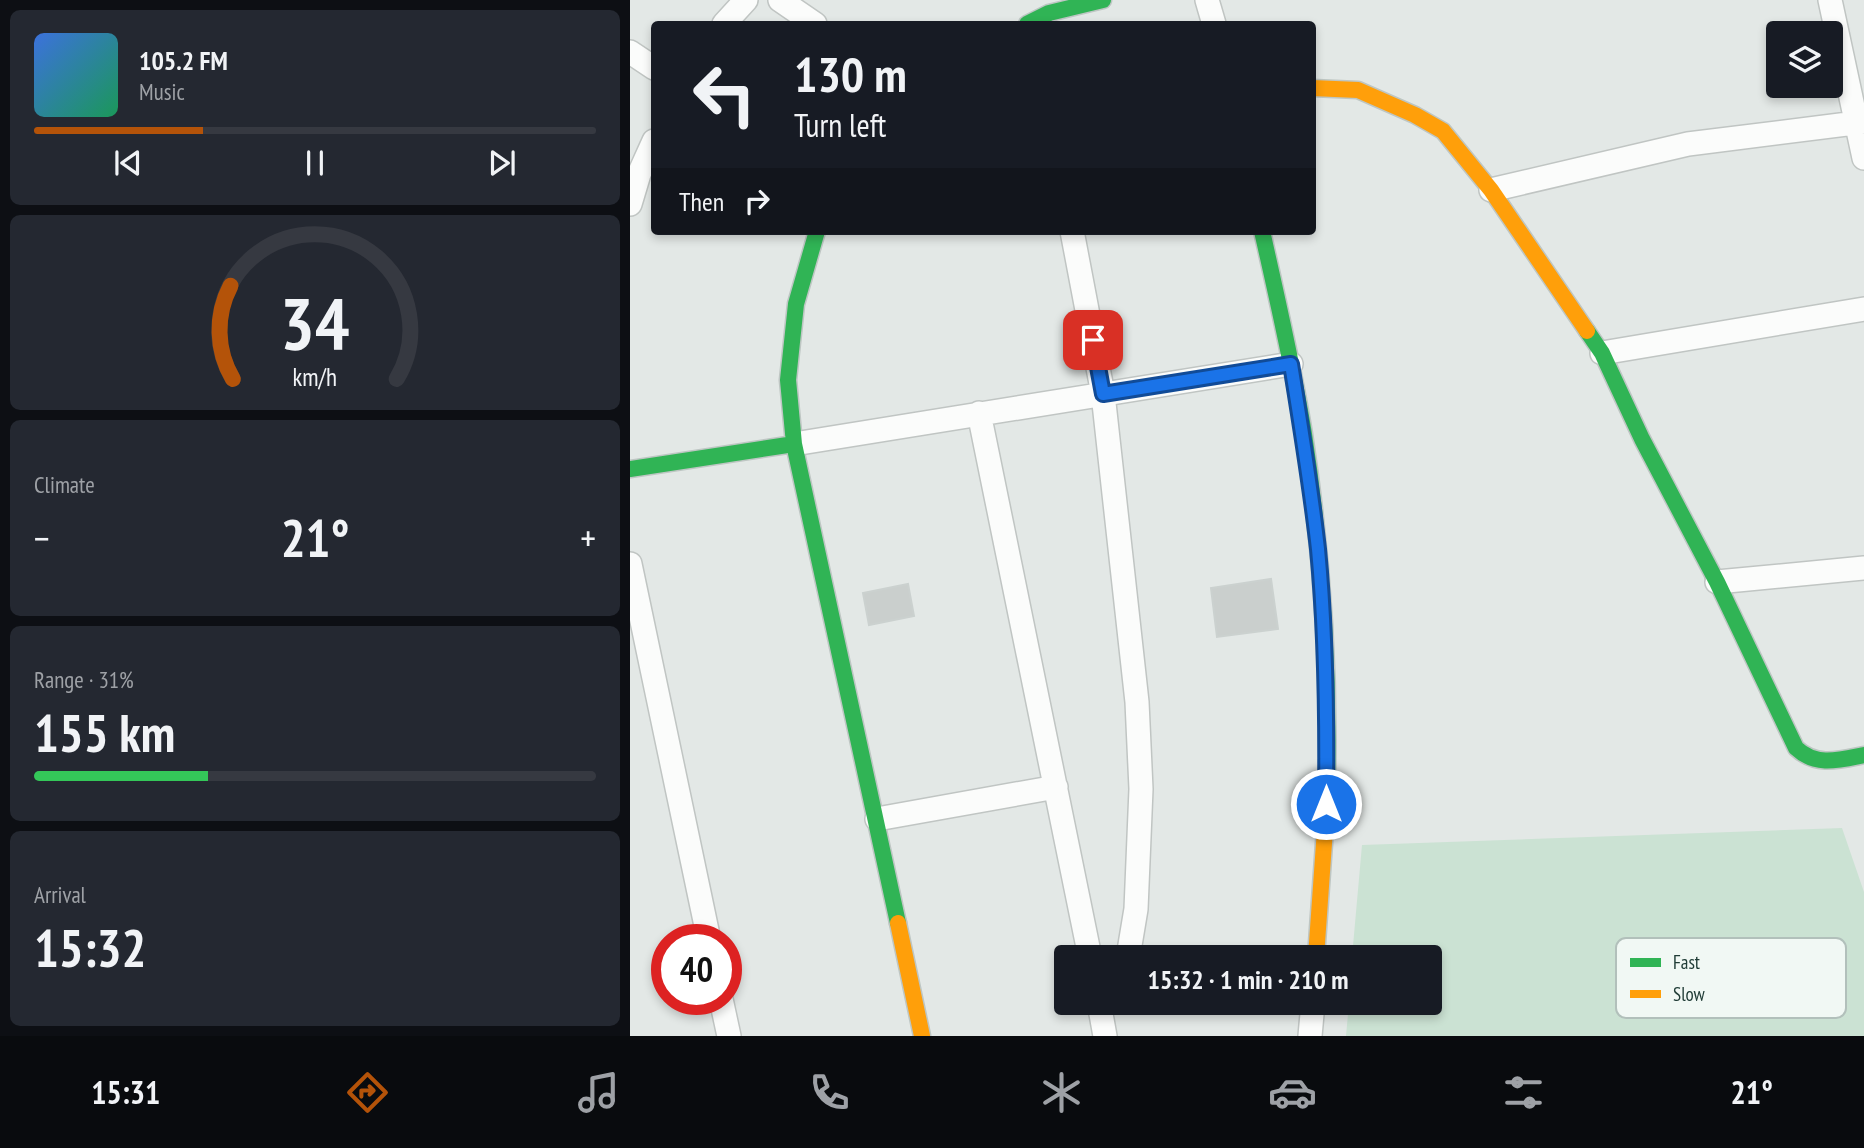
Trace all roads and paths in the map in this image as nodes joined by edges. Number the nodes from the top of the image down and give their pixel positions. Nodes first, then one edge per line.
1 (746, 0) edge
2 (780, 0) edge
3 (1103, 0) edge
4 (1207, 0) edge
5 (1830, 0) edge
6 (727, 21) edge
7 (811, 21) edge
8 (1033, 21) edge
9 (1213, 21) edge
10 (630, 51) edge
11 (651, 66) edge
12 (1316, 88) edge
13 (1861, 122) edge
14 (651, 148) edge
15 (1864, 158) edge
16 (1491, 190) junction
17 (630, 204) edge
18 (816, 235) edge
19 (1073, 235) edge
20 (1263, 235) edge
21 (1864, 309) edge
22 (1602, 353) junction
23 (1291, 364) junction
24 (1103, 394) junction
25 (979, 413) junction
26 (793, 444) junction
27 (630, 469) edge
28 (630, 565) edge
29 (1864, 568) edge
30 (1717, 582) junction
31 (640, 657) edge
32 (1864, 755) edge
33 (1056, 786) junction
34 (877, 819) junction
35 (705, 924) edge
36 (1088, 945) edge
37 (1130, 945) edge
38 (1317, 945) edge
39 (724, 1015) edge
40 (1312, 1015) edge
41 (729, 1036) edge
42 (922, 1036) edge
43 (1310, 1036) edge

1 - 6 street
2 - 7 street
3 - 8 street
4 - 9 street
5 - 13 street
10 - 11 street
12 - 16 street
13 - 15 street
13 - 16 street
14 - 17 street
16 - 22 street
18 - 26 street
19 - 24 street
20 - 23 street
21 - 22 street
22 - 30 street
23 - 24 street
23 - 38 street
24 - 25 street
24 - 37 street
25 - 26 street
25 - 33 street
26 - 27 street
26 - 34 street
28 - 31 street
29 - 30 street
30 - 32 street
31 - 35 street
33 - 34 street
33 - 36 street
34 - 42 street
39 - 41 street
40 - 43 street

